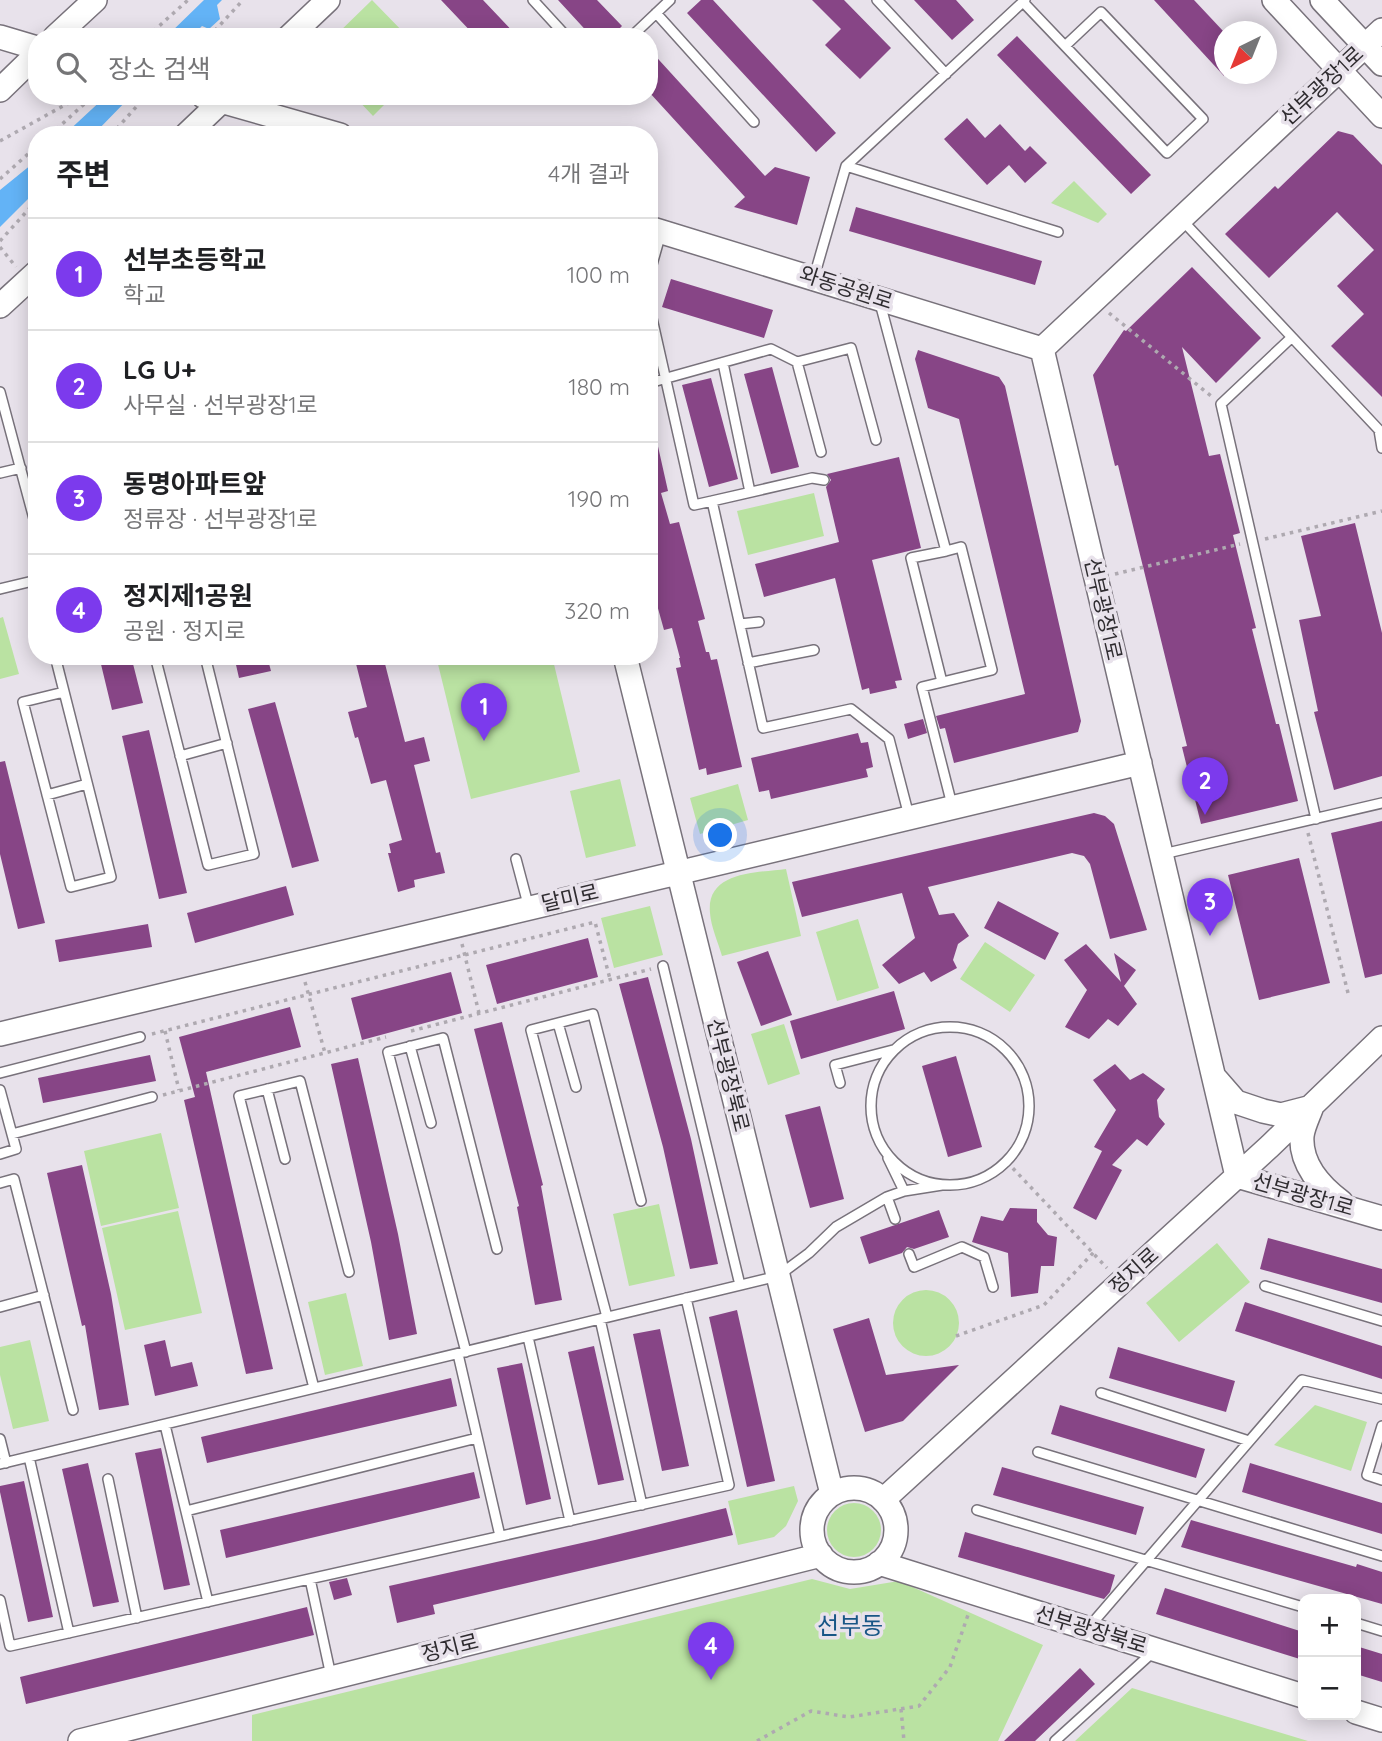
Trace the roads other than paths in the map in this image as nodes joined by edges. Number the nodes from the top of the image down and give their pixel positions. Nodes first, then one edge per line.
1 (95, 0) edge
2 (328, 0) edge
3 (533, 0) edge
4 (670, 0) edge
5 (877, 0) edge
6 (1274, 0) edge
7 (1322, 0) edge
8 (1024, 1) edge
9 (656, 13) junction
10 (65, 28) edge
11 (298, 28) edge
12 (559, 28) edge
13 (640, 28) edge
14 (1382, 30) edge
15 (0, 37) edge
16 (28, 45) edge
17 (1065, 46) junction
18 (1365, 46) junction
19 (28, 63) edge
20 (1382, 64) edge
21 (1339, 70) junction
22 (946, 74) junction
23 (0, 90) edge
24 (211, 105) edge
25 (240, 105) edge
26 (1382, 116) edge
27 (754, 122) dead end
28 (194, 126) edge
29 (310, 126) edge
30 (846, 166) junction
31 (1181, 219) junction
32 (658, 231) edge
33 (1058, 232) dead end
34 (814, 277) junction
35 (28, 280) edge
36 (879, 300) junction
37 (0, 306) edge
38 (1291, 338) junction
39 (658, 344) edge
40 (1042, 349) junction
41 (797, 362) junction
42 (723, 363) junction
43 (666, 379) junction
44 (658, 381) edge
45 (0, 392) edge
46 (1380, 428) edge
47 (876, 440) dead end
48 (1382, 448) edge
49 (821, 452) dead end
50 (21, 468) junction
51 (0, 473) edge
52 (824, 480) dead end
53 (750, 492) junction
54 (28, 495) edge
55 (712, 501) junction
56 (946, 551) junction
57 (28, 585) edge
58 (0, 589) edge
59 (759, 622) dead end
60 (740, 624) junction
61 (814, 650) dead end
62 (748, 663) junction
63 (57, 665) edge
64 (157, 665) edge
65 (207, 665) edge
66 (627, 665) edge
67 (942, 682) junction
68 (64, 692) junction
69 (227, 743) junction
70 (180, 756) junction
71 (1140, 763) junction
72 (87, 784) junction
73 (47, 795) junction
74 (1382, 803) edge
75 (953, 807) junction
76 (909, 818) junction
77 (1316, 819) junction
78 (1161, 855) junction
79 (516, 859) dead end
80 (678, 873) junction
81 (528, 908) junction
82 (663, 966) road end
83 (558, 1023) junction
84 (0, 1034) edge
85 (140, 1037) road end
86 (1382, 1038) edge
87 (410, 1046) junction
88 (892, 1050) junction
89 (0, 1073) edge
90 (1214, 1076) junction
91 (840, 1083) dead end
92 (576, 1087) dead end
93 (267, 1089) junction
94 (0, 1090) edge
95 (152, 1097) road end
96 (1311, 1107) junction
97 (431, 1123) dead end
98 (12, 1134) junction
99 (876, 1135) junction
100 (0, 1154) edge
101 (285, 1160) dead end
102 (1237, 1176) junction
103 (0, 1183) edge
104 (942, 1185) junction
105 (904, 1191) junction
106 (887, 1197) junction
107 (641, 1200) dead end
108 (1349, 1208) junction
109 (1382, 1218) edge
110 (895, 1219) dead end
111 (497, 1249) dead end
112 (909, 1254) dead end
113 (349, 1272) dead end
114 (778, 1276) junction
115 (740, 1285) junction
116 (1265, 1286) dead end
117 (993, 1287) dead end
118 (44, 1295) junction
119 (686, 1298) junction
120 (0, 1307) edge
121 (604, 1318) junction
122 (1382, 1321) edge
123 (528, 1336) junction
124 (462, 1353) junction
125 (314, 1388) junction
126 (1101, 1393) dead end
127 (1382, 1399) edge
128 (73, 1410) dead end
129 (165, 1425) junction
130 (1382, 1426) edge
131 (477, 1438) junction
132 (0, 1439) edge
133 (1249, 1441) junction
134 (1038, 1452) dead end
135 (29, 1457) junction
136 (3, 1464) edge
137 (108, 1479) dead end
138 (1382, 1480) edge
139 (832, 1494) junction
140 (883, 1500) junction
141 (1198, 1500) junction
142 (642, 1504) junction
143 (977, 1510) dead end
144 (186, 1511) junction
145 (570, 1521) junction
146 (500, 1536) junction
147 (821, 1555) junction
148 (1382, 1556) edge
149 (1147, 1560) junction
150 (879, 1563) junction
151 (310, 1579) junction
152 (0, 1600) edge
153 (208, 1602) junction
154 (1298, 1605) edge
155 (137, 1618) junction
156 (1361, 1625) edge
157 (1088, 1629) junction
158 (1382, 1631) edge
159 (69, 1633) junction
160 (1155, 1650) junction
161 (331, 1678) junction
162 (1298, 1694) edge
163 (1361, 1714) edge
164 (1382, 1720) edge
165 (80, 1741) edge
166 (1055, 1741) edge

1 - 10 street
2 - 11 street
3 - 12 lane
4 - 9 lane
5 - 22 lane
6 - 21 street
7 - 18 street
8 - 17 lane
8 - 22 lane
9 - 13 lane
9 - 27 lane
14 - 18 street, 선부광장1로
15 - 16 street
17 - 17 lane
18 - 20 street
18 - 21 street, 선부광장1로
19 - 23 street
21 - 26 street
21 - 31 street, 선부광장1로
22 - 30 lane
24 - 28 street
25 - 29 street
30 - 33 lane
30 - 34 lane
31 - 38 lane
31 - 40 street, 선부광장1로
32 - 34 street, 와동공원로
34 - 36 street, 와동공원로
35 - 37 street
36 - 40 street, 와동공원로
36 - 56 lane
38 - 46 lane
38 - 77 lane
39 - 43 lane
40 - 71 street, 선부광장1로
41 - 42 lane
41 - 47 lane
41 - 49 lane
42 - 43 lane
42 - 53 lane
43 - 44 lane
43 - 55 lane
45 - 50 lane
46 - 48 lane
50 - 51 lane
50 - 54 lane
52 - 53 lane
53 - 55 lane
55 - 60 lane
56 - 67 lane
56 - 67 lane
57 - 58 lane
59 - 60 lane
60 - 62 lane
61 - 62 lane
62 - 76 lane
63 - 68 lane
64 - 70 lane
65 - 69 lane
66 - 80 street, 선부광장북로
67 - 75 lane
68 - 72 lane
68 - 73 lane
69 - 70 lane
69 - 70 lane
71 - 75 street, 달미로
71 - 78 street, 선부광장1로
72 - 73 lane
72 - 73 lane
74 - 77 lane
75 - 76 street, 달미로
76 - 80 street, 달미로
77 - 78 lane
78 - 90 street, 선부광장1로
79 - 81 lane
80 - 81 street, 달미로
80 - 114 street, 선부광장북로
81 - 84 street, 달미로
82 - 115 lane
83 - 92 lane
83 - 107 lane
83 - 121 lane
85 - 89 lane
86 - 96 street, 정지로
87 - 97 lane
87 - 111 lane
87 - 124 lane
88 - 91 lane
88 - 99 lane
88 - 104 lane
90 - 96 street
90 - 102 street, 선부광장1로
93 - 101 lane
93 - 113 lane
93 - 125 lane
94 - 98 lane
95 - 98 lane
96 - 102 street, 정지로
96 - 108 street
98 - 100 lane
99 - 104 lane
99 - 105 lane
102 - 108 street, 선부광장1로
102 - 140 street, 정지로
103 - 118 lane
104 - 105 lane
105 - 106 lane
106 - 110 lane
106 - 114 lane
108 - 109 street, 선부광장1로
112 - 117 lane
114 - 115 lane
114 - 139 street, 선부광장북로
115 - 119 lane
116 - 122 lane
118 - 120 lane
118 - 128 lane
119 - 121 lane
119 - 142 lane
121 - 123 lane
121 - 142 lane
123 - 124 lane
123 - 145 lane
124 - 125 lane
124 - 131 lane
125 - 129 lane
126 - 133 lane
127 - 133 lane
129 - 135 lane
129 - 144 lane
130 - 138 lane
131 - 144 lane
131 - 146 lane
132 - 136 lane
133 - 141 lane
134 - 141 lane
135 - 136 lane
135 - 159 lane
137 - 155 lane
139 - 140 street
139 - 147 street
140 - 150 street
141 - 148 lane
141 - 149 lane
142 - 145 lane
143 - 149 lane
144 - 153 lane
145 - 146 lane
146 - 151 lane
147 - 150 street
147 - 161 street, 정지로
149 - 154 lane
149 - 157 lane
150 - 157 street, 선부광장북로
151 - 153 lane
151 - 161 lane
152 - 159 lane
153 - 155 lane
155 - 159 lane
156 - 158 lane
157 - 160 street, 선부광장북로
160 - 162 street, 선부광장북로
160 - 166 lane
161 - 165 street, 정지로
163 - 164 street

